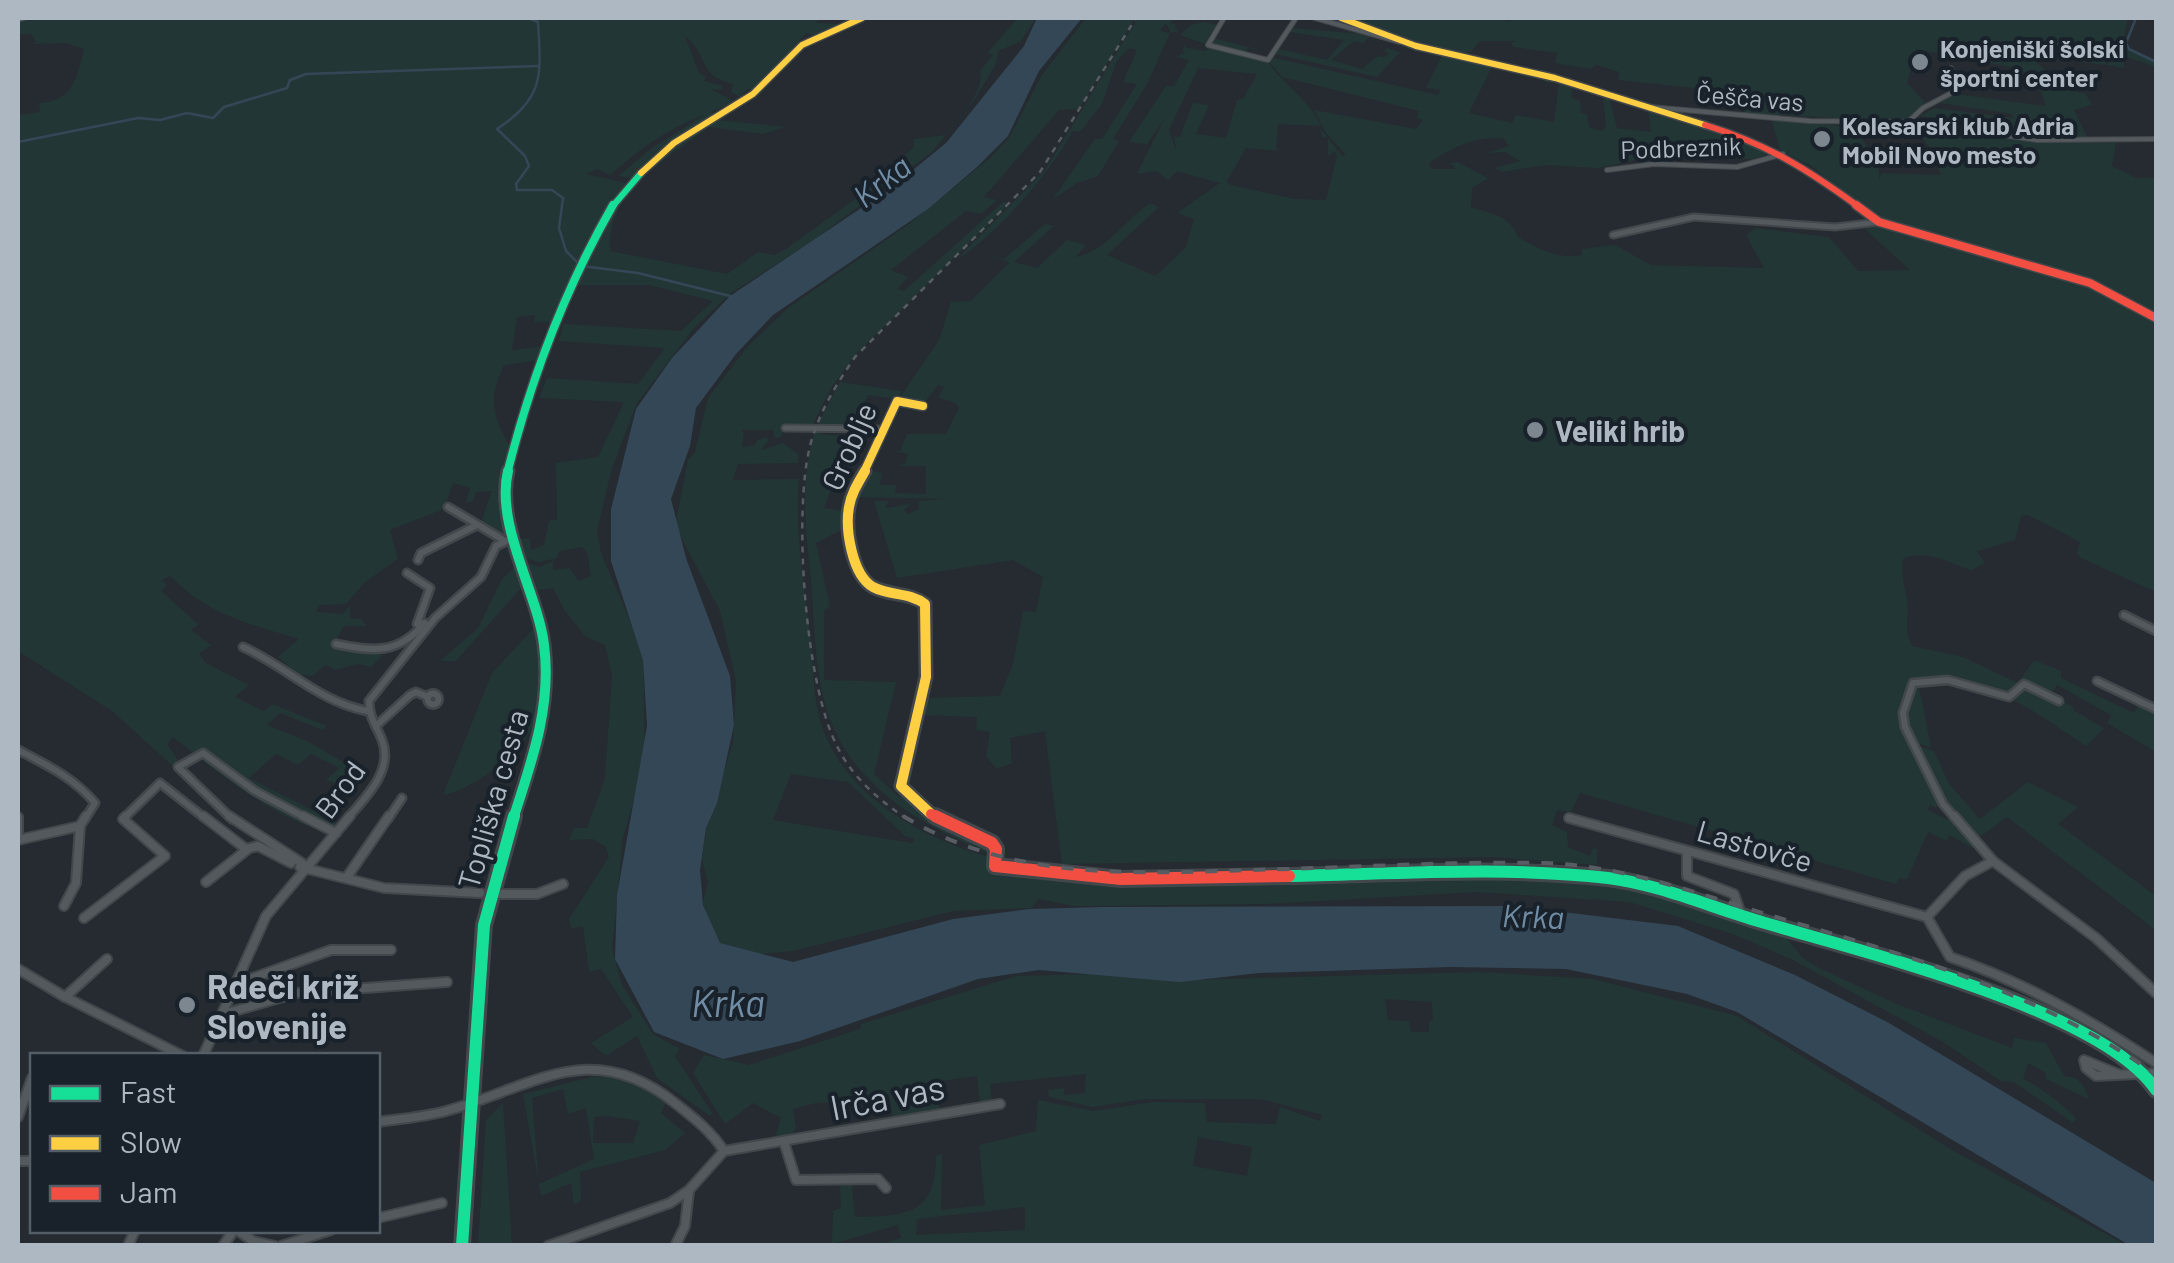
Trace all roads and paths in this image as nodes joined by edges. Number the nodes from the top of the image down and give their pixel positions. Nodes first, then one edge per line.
1 (24, 18) edge
2 (862, 18) edge
3 (1224, 18) edge
4 (1296, 18) edge
5 (1315, 18) edge
6 (1341, 18) edge
7 (18, 20) edge
8 (1416, 46) junction
9 (1951, 68) dead end
10 (1648, 108) junction
11 (1908, 122) junction
12 (2156, 139) edge
13 (1783, 154) junction
14 (1607, 170) dead end
15 (1879, 222) junction
16 (1613, 235) dead end
17 (2156, 318) edge
18 (924, 406) dead end
19 (784, 428) dead end
20 (878, 429) junction
21 (448, 508) dead end
22 (477, 525) junction
23 (508, 540) junction
24 (418, 560) dead end
25 (407, 573) dead end
26 (2124, 615) dead end
27 (435, 618) junction
28 (424, 624) junction
29 (2156, 631) edge
30 (336, 644) dead end
31 (243, 647) dead end
32 (2097, 682) dead end
33 (428, 697) dead end
34 (2059, 700) dead end
35 (2156, 708) edge
36 (368, 711) junction
37 (376, 726) junction
38 (18, 750) edge
39 (402, 798) dead end
40 (18, 817) edge
41 (1569, 818) dead end
42 (80, 826) junction
43 (336, 833) junction
44 (18, 840) edge
45 (249, 848) junction
46 (1687, 852) junction
47 (1993, 860) junction
48 (300, 866) junction
49 (347, 877) junction
50 (206, 882) dead end
51 (564, 884) dead end
52 (480, 894) dead end
53 (500, 894) dead end
54 (64, 906) dead end
55 (1742, 915) junction
56 (1927, 917) junction
57 (84, 918) dead end
58 (390, 950) dead end
59 (108, 959) dead end
60 (18, 970) edge
61 (447, 982) dead end
62 (236, 984) junction
63 (2156, 993) edge
64 (65, 997) junction
65 (223, 1014) junction
66 (177, 1053) edge
67 (205, 1053) edge
68 (2156, 1063) edge
69 (2118, 1074) dead end
70 (2151, 1074) edge
71 (30, 1084) edge
72 (2156, 1090) edge
73 (472, 1101) junction
74 (1000, 1104) dead end
75 (18, 1118) edge
76 (380, 1122) edge
77 (784, 1142) junction
78 (724, 1151) junction
79 (886, 1188) dead end
80 (689, 1190) junction
81 (442, 1204) dead end
82 (380, 1218) edge
83 (241, 1233) edge
84 (321, 1233) edge
85 (278, 1246) edge
86 (462, 1246) edge
87 (548, 1246) edge
88 (675, 1246) edge

1 - 7 street
2 - 23 street, Topliška cesta
3 - 4 street
5 - 8 street
6 - 8 street
8 - 10 street
9 - 11 street
10 - 11 street, Češča vas
10 - 13 street
11 - 12 street, Češča vas
13 - 14 street, Podbreznik
13 - 15 street, Podbreznik
15 - 16 street
15 - 17 street, Podbreznik
18 - 20 street, Groblje
19 - 20 street
20 - 55 street, Groblje
21 - 22 street
22 - 23 street
22 - 24 street
23 - 27 street
23 - 73 street, Topliška cesta
25 - 28 street
26 - 29 street
27 - 28 street
27 - 36 street
28 - 30 street
31 - 36 street
32 - 35 street
33 - 37 street, Brod
34 - 47 street
36 - 37 street, Brod
37 - 43 street, Brod
38 - 42 street
39 - 49 street, Brod
40 - 44 street
41 - 46 street, Lastovče
42 - 44 street
42 - 54 street
43 - 48 street, Brod
43 - 48 street
45 - 48 street
45 - 50 street
45 - 57 street
46 - 55 street
46 - 56 street, Lastovče
47 - 56 street
47 - 63 street
48 - 49 street
48 - 62 street, Brod
49 - 52 street
51 - 53 street
55 - 70 street
56 - 68 street
58 - 62 street
59 - 64 street
60 - 64 street
61 - 65 street
62 - 65 street, Brod
64 - 66 street
65 - 67 street, Brod
69 - 70 street
70 - 72 street
71 - 75 street
73 - 76 street
73 - 78 street
73 - 86 street, Topliška cesta
74 - 77 street, Irča vas
77 - 78 street, Irča vas
77 - 79 street
78 - 80 street
80 - 87 street
80 - 88 street
81 - 82 street
83 - 85 street
84 - 85 street

